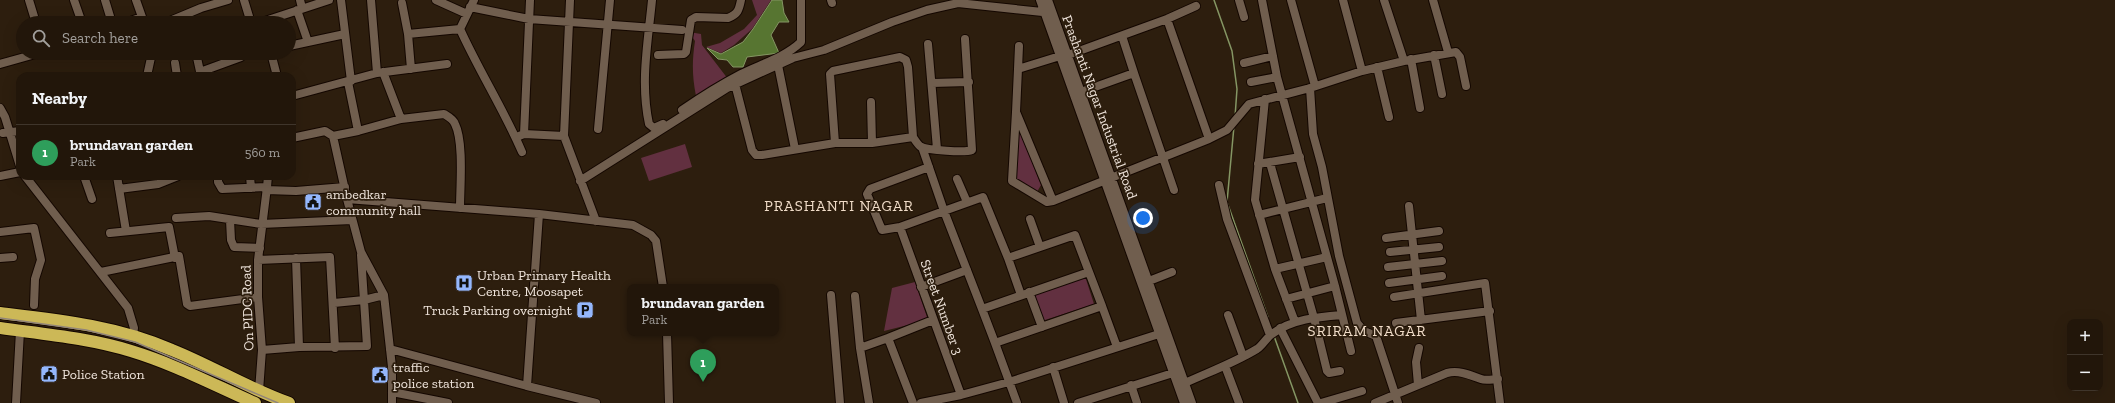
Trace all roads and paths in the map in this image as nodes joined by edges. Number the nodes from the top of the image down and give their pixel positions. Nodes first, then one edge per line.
1 (29, 0) edge
2 (74, 0) edge
3 (105, 0) edge
4 (228, 0) edge
5 (244, 0) edge
6 (300, 0) edge
7 (329, 0) edge
8 (341, 0) edge
9 (371, 0) edge
10 (436, 0) edge
11 (530, 0) edge
12 (570, 0) edge
13 (610, 0) edge
14 (652, 0) edge
15 (741, 0) edge
16 (801, 0) edge
17 (1040, 0) edge
18 (1048, 0) edge
19 (1239, 0) edge
20 (1262, 0) edge
21 (1290, 0) edge
22 (1343, 0) edge
23 (1384, 0) edge
24 (1433, 0) edge
25 (139, 1) edge
26 (402, 3) dead end
27 (1196, 6) dead end
28 (470, 7) edge
29 (300, 9) junction
30 (1048, 13) junction
31 (34, 16) edge
32 (80, 16) edge
33 (110, 16) edge
34 (142, 16) edge
35 (182, 16) edge
36 (249, 16) edge
37 (285, 16) edge
38 (1244, 17) dead end
39 (529, 19) junction
40 (1167, 19) junction
41 (568, 21) junction
42 (608, 25) junction
43 (649, 28) junction
44 (460, 29) junction
45 (682, 30) dead end
46 (345, 34) junction
47 (408, 34) junction
48 (1122, 36) junction
49 (965, 39) dead end
50 (308, 42) junction
51 (928, 44) dead end
52 (296, 45) edge
53 (1019, 46) dead end
54 (1448, 52) junction
55 (658, 55) dead end
56 (1064, 55) junction
57 (1434, 55) junction
58 (1273, 56) junction
59 (16, 59) edge
60 (150, 60) edge
61 (198, 60) edge
62 (234, 60) edge
63 (273, 60) edge
64 (1407, 60) junction
65 (175, 63) dead end
66 (1244, 63) dead end
67 (0, 64) edge
68 (446, 64) dead end
69 (778, 65) junction
70 (1377, 67) junction
71 (411, 69) junction
72 (1018, 69) junction
73 (1362, 70) junction
74 (148, 72) edge
75 (176, 72) edge
76 (201, 72) edge
77 (206, 72) edge
78 (276, 72) edge
79 (380, 73) junction
80 (1134, 73) junction
81 (1277, 77) junction
82 (349, 82) junction
83 (969, 82) junction
84 (1251, 82) dead end
85 (735, 84) junction
86 (932, 84) junction
87 (1466, 86) dead end
88 (1312, 87) junction
89 (1081, 92) junction
90 (1442, 94) dead end
91 (296, 95) edge
92 (1282, 95) junction
93 (1265, 99) junction
94 (871, 102) dead end
95 (0, 108) edge
96 (1420, 108) dead end
97 (1016, 112) junction
98 (1389, 117) dead end
99 (401, 119) junction
100 (598, 129) dead end
101 (16, 131) edge
102 (358, 131) junction
103 (6, 132) junction
104 (524, 134) junction
105 (333, 136) junction
106 (564, 136) junction
107 (296, 137) edge
108 (516, 137) junction
109 (913, 137) junction
110 (1210, 139) junction
111 (835, 143) junction
112 (872, 143) junction
113 (922, 147) junction
114 (796, 149) junction
115 (937, 149) junction
116 (522, 152) dead end
117 (16, 156) edge
118 (1300, 157) junction
119 (1163, 159) junction
120 (1270, 163) junction
121 (1258, 164) junction
122 (929, 167) junction
123 (16, 173) edge
124 (0, 176) edge
125 (957, 179) dead end
126 (28, 180) edge
127 (85, 180) edge
128 (118, 180) edge
129 (168, 180) edge
130 (218, 180) edge
131 (250, 180) edge
132 (267, 180) edge
133 (1108, 180) junction
134 (580, 181) junction
135 (1219, 185) dead end
136 (345, 187) junction
137 (251, 188) junction
138 (119, 189) junction
139 (266, 189) junction
140 (1174, 190) dead end
141 (1327, 198) junction
142 (92, 199) dead end
143 (347, 199) junction
144 (1053, 201) junction
145 (967, 202) junction
146 (1312, 202) junction
147 (1409, 206) dead end
148 (460, 208) junction
149 (1283, 210) junction
150 (944, 211) junction
151 (539, 214) junction
152 (1259, 214) junction
153 (176, 218) dead end
154 (1030, 219) dead end
155 (230, 220) junction
156 (352, 220) junction
157 (596, 221) junction
158 (261, 224) junction
159 (900, 227) junction
160 (126, 231) junction
161 (1439, 231) dead end
162 (0, 232) edge
163 (110, 233) dead end
164 (1412, 234) junction
165 (1386, 238) dead end
166 (1040, 247) junction
167 (1439, 247) dead end
168 (260, 248) junction
169 (1414, 250) junction
170 (361, 252) junction
171 (1390, 252) dead end
172 (13, 256) dead end
173 (1327, 257) junction
174 (0, 258) edge
175 (175, 258) junction
176 (296, 258) junction
177 (1008, 258) junction
178 (258, 260) junction
179 (1442, 261) dead end
180 (1298, 264) junction
181 (1415, 264) junction
182 (1388, 268) dead end
183 (1275, 269) junction
184 (967, 270) junction
185 (101, 272) junction
186 (1089, 272) junction
187 (1172, 272) dead end
188 (1442, 276) dead end
189 (1417, 279) junction
190 (1149, 281) junction
191 (1389, 283) dead end
192 (663, 284) edge
193 (1335, 286) junction
194 (921, 287) junction
195 (1029, 292) junction
196 (1418, 293) junction
197 (1306, 294) junction
198 (384, 295) junction
199 (831, 295) dead end
200 (1021, 295) junction
201 (856, 296) dead end
202 (258, 297) junction
203 (1394, 297) dead end
204 (1286, 299) junction
205 (364, 300) junction
206 (334, 303) junction
207 (34, 306) dead end
208 (1102, 306) junction
209 (982, 309) junction
210 (0, 312) edge
211 (1490, 312) junction
212 (1228, 315) dead end
213 (1342, 315) junction
214 (1314, 318) junction
215 (933, 320) junction
216 (1421, 320) junction
217 (1295, 322) junction
218 (1396, 323) dead end
219 (1042, 327) junction
220 (0, 328) edge
221 (1280, 328) junction
222 (20, 331) junction
223 (1162, 333) junction
224 (1271, 334) junction
225 (133, 335) junction
226 (667, 336) edge
227 (888, 338) junction
228 (995, 343) junction
229 (299, 347) junction
230 (1117, 347) junction
231 (335, 348) junction
232 (390, 348) junction
233 (860, 348) junction
234 (1419, 348) dead end
235 (262, 350) junction
236 (1350, 351) dead end
237 (1243, 356) junction
238 (1225, 366) junction
239 (1053, 367) junction
240 (1340, 371) dead end
241 (1173, 373) junction
242 (1498, 379) junction
243 (1009, 382) junction
244 (1184, 383) junction
245 (1131, 385) junction
246 (1418, 385) junction
247 (527, 386) junction
248 (259, 391) junction
249 (1362, 391) dead end
250 (392, 392) junction
251 (1352, 394) junction
252 (961, 395) junction
253 (1397, 399) edge
254 (248, 401) edge
255 (16, 403) edge
256 (289, 403) edge
257 (392, 403) edge
258 (448, 403) edge
259 (596, 403) edge
260 (670, 403) edge
261 (840, 403) edge
262 (869, 403) edge
263 (913, 403) edge
264 (921, 403) edge
265 (1017, 403) edge
266 (1064, 403) edge
267 (1078, 403) edge
268 (1137, 403) edge
269 (1184, 403) edge
270 (1192, 403) edge
271 (1240, 403) edge
272 (1318, 403) edge
273 (1321, 403) edge
274 (1354, 403) edge
275 (1375, 403) edge
276 (1500, 403) edge

1 - 31 street
2 - 32 street
3 - 33 street
4 - 35 street
5 - 36 street
6 - 29 street
7 - 29 street
8 - 46 street
9 - 79 street
10 - 28 street
11 - 39 street
12 - 41 street
13 - 42 street
14 - 43 street
15 - 55 street
16 - 43 street
17 - 30 street, Prashanti Nagar Industrial Road
18 - 30 street, Prashanti Nagar Industrial Road
19 - 38 street
20 - 58 street
21 - 88 street
22 - 73 street
23 - 64 street
24 - 54 street
25 - 34 street
26 - 47 street
27 - 40 street
28 - 39 street
28 - 44 street
29 - 37 street
29 - 50 street
30 - 56 street, Prashanti Nagar Industrial Road
30 - 69 street
39 - 41 street
39 - 104 street
40 - 48 street
40 - 110 street
41 - 42 street
41 - 106 street
42 - 43 street
42 - 100 street
43 - 45 street
44 - 47 street
44 - 108 street
46 - 50 street
46 - 82 street
47 - 71 street
48 - 56 street
48 - 80 street
49 - 83 street
50 - 52 street
51 - 86 street
53 - 72 street
54 - 57 street
54 - 87 street
56 - 72 street
56 - 89 street, Prashanti Nagar Industrial Road
56 - 133 street, Prashanti Nagar Industrial Road
57 - 64 street
57 - 90 street
58 - 66 street
58 - 81 street
59 - 67 street
60 - 74 street
61 - 76 street
62 - 77 street
63 - 78 street
64 - 70 street
64 - 96 street
65 - 75 street
68 - 71 street
69 - 85 street
69 - 114 street
70 - 73 street
70 - 98 street
71 - 79 street
72 - 97 street
73 - 88 street
79 - 82 street
79 - 99 street
80 - 89 street
80 - 119 street
81 - 84 street
81 - 92 street
82 - 91 street
82 - 102 street
83 - 86 street
83 - 115 street
85 - 114 street
85 - 134 street
86 - 115 street
88 - 92 street
88 - 141 street
89 - 133 street, Prashanti Nagar Industrial Road
92 - 93 street
92 - 118 street
93 - 110 street
93 - 121 street
94 - 112 street
95 - 103 street
97 - 144 street
97 - 144 street
99 - 102 street
99 - 148 street
101 - 103 street
102 - 105 street
103 - 117 street
104 - 106 street
104 - 108 street
105 - 107 street
105 - 136 street
106 - 134 street
108 - 116 street
109 - 111 street
109 - 112 street
109 - 113 street
110 - 119 street
111 - 112 street
111 - 114 street
113 - 115 street
113 - 122 street
118 - 120 street
118 - 146 street
119 - 133 street
119 - 140 street
120 - 121 street
120 - 149 street
121 - 152 street
122 - 150 street
122 - 159 street
123 - 124 street
125 - 145 street
126 - 185 street
127 - 142 street
128 - 138 street
129 - 138 street
130 - 137 street
131 - 137 street
132 - 139 street, On PIDC Road
133 - 144 street
133 - 190 street, Prashanti Nagar Industrial Road
133 - 223 street, Prashanti Nagar Industrial Road
134 - 157 street
135 - 224 street
136 - 139 street
136 - 143 street
137 - 139 street
138 - 160 street
139 - 158 street, On PIDC Road
141 - 146 street
141 - 253 street
143 - 148 street
143 - 156 street
145 - 150 street
145 - 177 street
146 - 149 street
146 - 173 street
147 - 164 street
148 - 151 street
149 - 152 street
149 - 180 street
150 - 159 street
150 - 184 street
151 - 157 street
151 - 247 street
152 - 183 street
153 - 155 street
154 - 166 street
155 - 158 street
155 - 168 street
156 - 158 street
156 - 170 street
157 - 192 street
158 - 168 street, On PIDC Road
159 - 194 street, Street Number 3
160 - 163 street
160 - 175 street
161 - 164 street
162 - 207 street
164 - 165 street
164 - 169 street
166 - 177 street
166 - 186 street
167 - 169 street
168 - 178 street, On PIDC Road
169 - 171 street
169 - 181 street
170 - 198 street
170 - 205 street
172 - 174 street
173 - 180 street
173 - 193 street
175 - 185 street
175 - 202 street
176 - 178 street
176 - 206 street
176 - 229 street
177 - 200 street
178 - 202 street, On PIDC Road
179 - 181 street
180 - 183 street
180 - 197 street
181 - 182 street
181 - 189 street
183 - 204 street
184 - 194 street
184 - 209 street
185 - 225 street
186 - 195 street
186 - 208 street
187 - 190 street
188 - 189 street
189 - 191 street
189 - 196 street
190 - 223 street, Prashanti Nagar Industrial Road
193 - 197 street
193 - 213 street
194 - 215 street, Street Number 3
195 - 200 street
195 - 219 street
196 - 203 street
196 - 211 street
196 - 216 street
197 - 204 street
197 - 214 street
198 - 205 street
198 - 232 street
199 - 261 street
200 - 209 street
201 - 233 street
202 - 235 street, On PIDC Road
204 - 217 street
205 - 206 street
205 - 231 street
206 - 231 street
208 - 219 street
208 - 230 street
209 - 228 street
210 - 225 highway
211 - 216 street
211 - 242 street
212 - 237 street
213 - 214 street
213 - 236 street
214 - 217 street
214 - 240 street
215 - 227 street
215 - 252 street, Street Number 3
216 - 218 street
217 - 221 street
219 - 228 street
220 - 222 highway
221 - 224 street
221 - 272 street
222 - 254 highway
222 - 255 street
223 - 230 street
223 - 241 street, Prashanti Nagar Industrial Road
223 - 244 street, Prashanti Nagar Industrial Road
224 - 237 street
225 - 248 highway
226 - 260 street
227 - 233 street
227 - 263 street
228 - 243 street
229 - 231 street
229 - 235 street
230 - 239 street
232 - 247 street
232 - 250 street
233 - 262 street
234 - 246 street
235 - 248 street, On PIDC Road
237 - 238 street
238 - 244 street
238 - 271 street
239 - 243 street
239 - 266 street
241 - 245 street
241 - 269 street, Prashanti Nagar Industrial Road
242 - 246 street
242 - 276 street
243 - 252 street
243 - 265 street
244 - 270 street, Prashanti Nagar Industrial Road
245 - 267 street
245 - 268 street
246 - 253 street
247 - 259 street
248 - 256 highway
249 - 251 street
250 - 257 street
250 - 258 street
251 - 273 street
251 - 274 street
252 - 264 street
253 - 275 street

